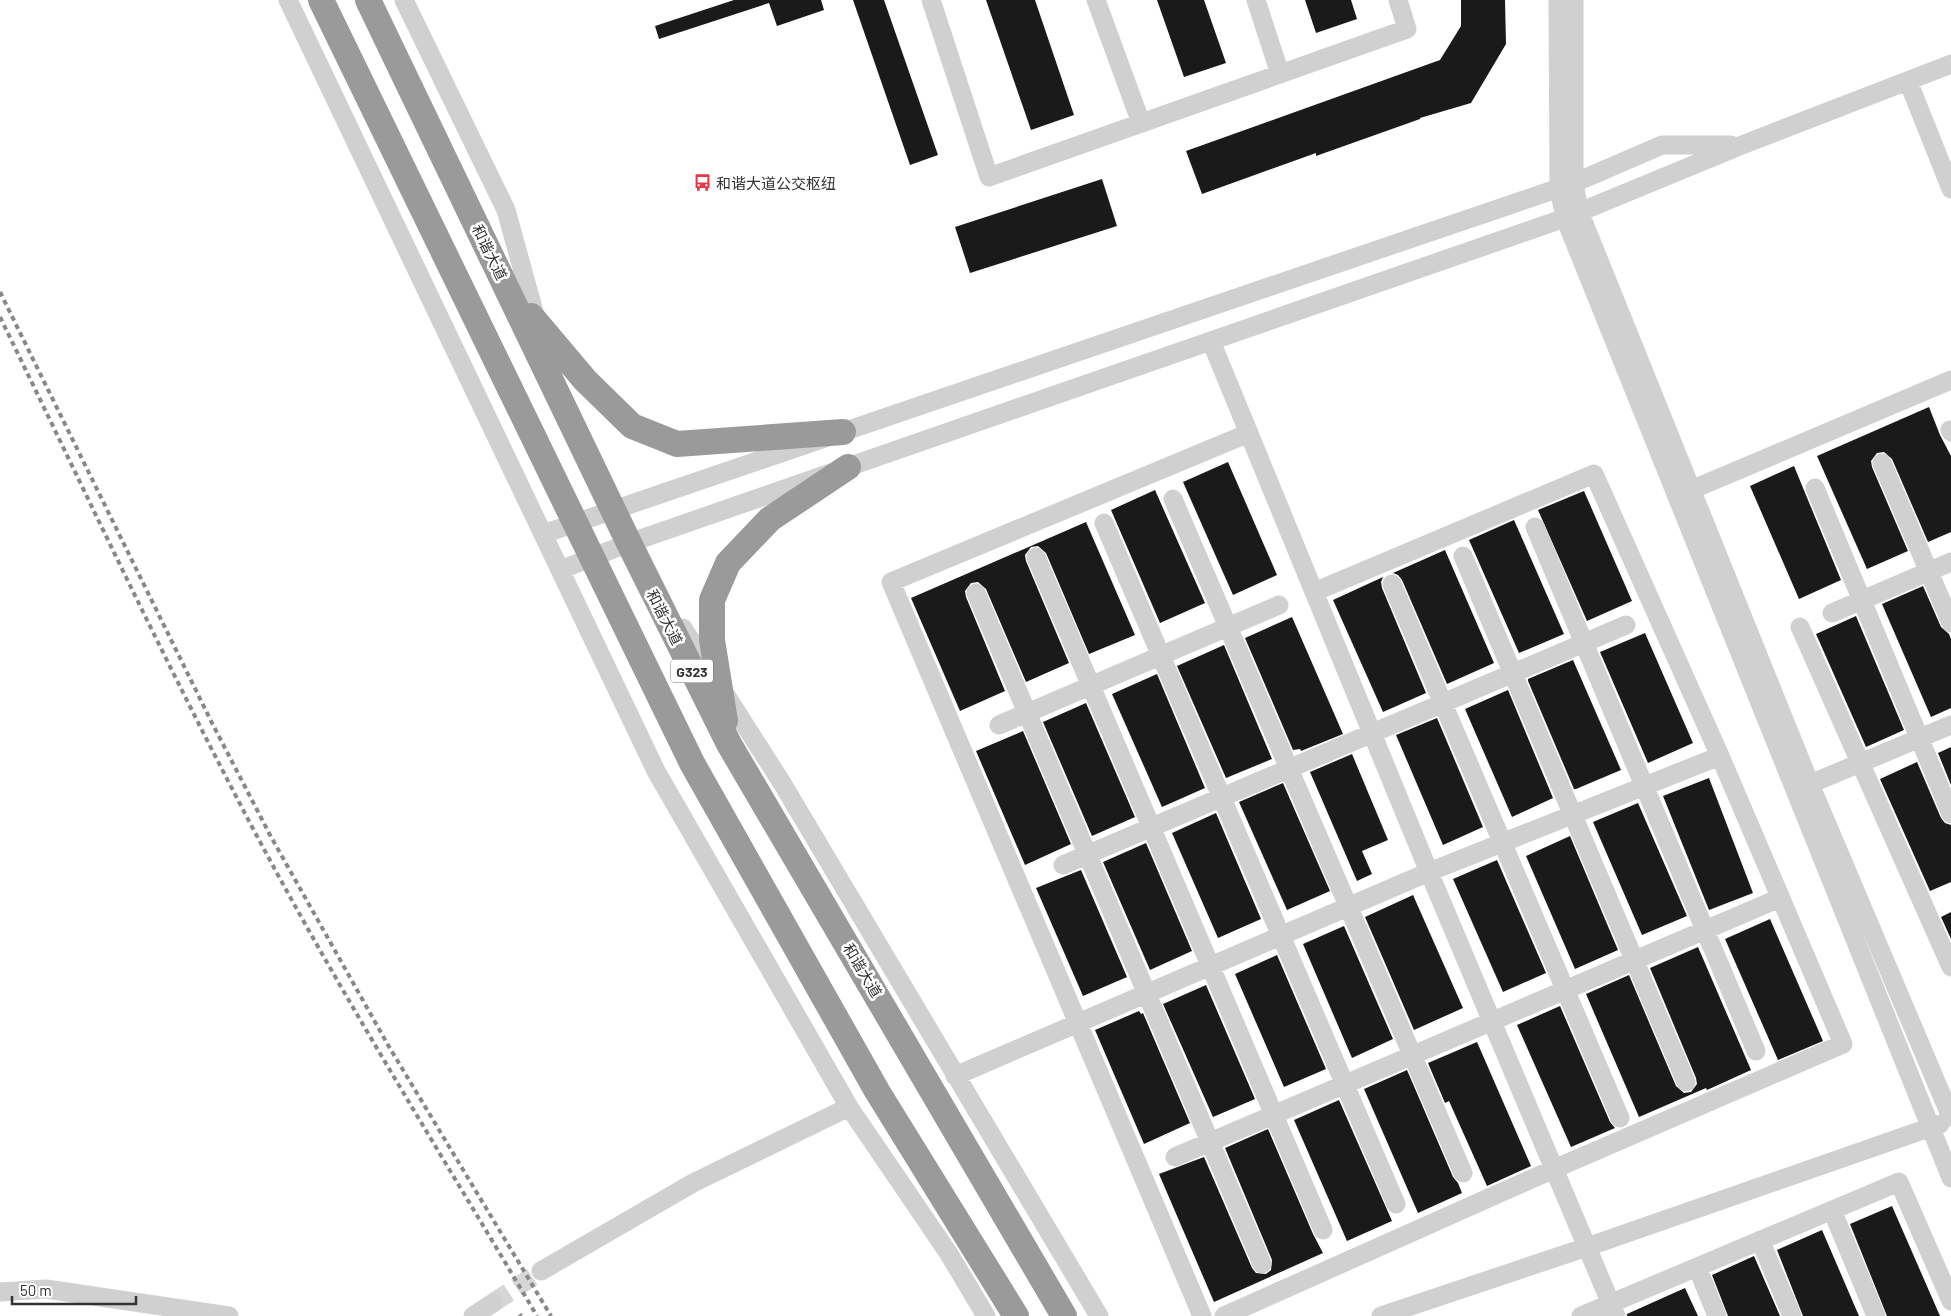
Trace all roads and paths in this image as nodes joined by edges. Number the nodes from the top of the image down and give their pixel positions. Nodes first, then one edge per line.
1 (288, 0) edge
2 (321, 0) edge
3 (368, 0) edge
4 (404, 0) edge
5 (931, 0) edge
6 (1096, 0) edge
7 (1256, 0) edge
8 (1398, 0) edge
9 (1410, 0) edge
10 (1558, 0) edge
11 (1574, 0) edge
12 (1407, 29) junction
13 (1951, 64) edge
14 (1280, 74) junction
15 (1908, 81) junction
16 (1141, 123) junction
17 (1742, 145) junction
18 (1567, 186) junction
19 (1951, 189) edge
20 (1572, 214) junction
21 (506, 287) junction
22 (536, 323) junction
23 (1211, 341) junction
24 (1951, 380) edge
25 (843, 432) junction
26 (1249, 433) junction
27 (1882, 463) dead end
28 (848, 467) junction
29 (1815, 488) dead end
30 (1692, 490) junction
31 (1174, 499) dead end
32 (613, 510) junction
33 (574, 523) junction
34 (1104, 523) dead end
35 (1535, 528) dead end
36 (543, 534) junction
37 (629, 543) junction
38 (1463, 556) dead end
39 (1036, 557) dead end
40 (591, 558) junction
41 (1951, 562) edge
42 (560, 570) junction
43 (1929, 572) junction
44 (1392, 584) dead end
45 (1314, 592) junction
46 (976, 593) dead end
47 (1862, 600) junction
48 (1279, 605) dead end
49 (1832, 613) dead end
50 (1951, 623) edge
51 (1626, 625) dead end
52 (1228, 626) junction
53 (1800, 626) dead end
54 (1583, 642) junction
55 (1161, 656) junction
56 (1512, 672) junction
57 (1091, 685) junction
58 (721, 687) junction
59 (1443, 702) junction
60 (1027, 713) junction
61 (999, 725) dead end
62 (1951, 725) edge
63 (1372, 732) junction
64 (1919, 738) junction
65 (729, 744) junction
66 (1720, 756) junction
67 (1860, 763) junction
68 (1289, 768) junction
69 (1810, 784) junction
70 (1644, 786) junction
71 (1221, 797) junction
72 (1951, 814) edge
73 (1573, 815) junction
74 (1151, 827) junction
75 (1503, 843) junction
76 (1088, 854) junction
77 (1063, 865) dead end
78 (1429, 872) junction
79 (1780, 898) junction
80 (1349, 906) junction
81 (1705, 930) junction
82 (1281, 936) junction
83 (1634, 961) junction
84 (1210, 966) junction
85 (1951, 967) edge
86 (1566, 990) junction
87 (1147, 993) junction
88 (1492, 1022) junction
89 (1078, 1023) junction
90 (1756, 1051) dead end
91 (1413, 1056) junction
92 (955, 1076) junction
93 (1686, 1082) dead end
94 (1345, 1085) junction
95 (849, 1107) junction
96 (1274, 1115) junction
97 (1620, 1118) dead end
98 (1951, 1119) edge
99 (1930, 1128) junction
100 (1210, 1142) junction
101 (1175, 1157) dead end
102 (1554, 1169) junction
103 (1463, 1173) dead end
104 (1951, 1178) edge
105 (1396, 1204) dead end
106 (1832, 1210) junction
107 (1323, 1230) dead end
108 (1760, 1240) junction
109 (1587, 1247) junction
110 (1262, 1264) dead end
111 (1697, 1267) junction
112 (541, 1271) tunnel mouth
113 (0, 1292) edge
114 (1951, 1301) edge
115 (493, 1303) tunnel mouth
116 (1614, 1310) edge
117 (229, 1316) edge
118 (473, 1316) edge
119 (986, 1316) edge
120 (1016, 1316) edge
121 (1064, 1316) edge
122 (1099, 1316) edge
123 (1202, 1316) edge
124 (1224, 1316) edge
125 (1381, 1316) edge
126 (1581, 1316) edge
127 (1717, 1316) edge
128 (1792, 1316) edge
129 (1876, 1316) edge

1 - 36 street
2 - 33 highway, G323
3 - 21 highway, 和谐大道 / G323
4 - 22 street
5 - 16 street
6 - 16 street
7 - 14 street
8 - 12 street
9 - 12 street
10 - 18 street
11 - 18 street
12 - 14 street
13 - 15 street
14 - 16 street
15 - 17 street
15 - 19 street
17 - 18 street
17 - 20 street
18 - 20 street
18 - 25 street
20 - 23 street
20 - 30 street
20 - 99 street
21 - 22 highway
21 - 32 highway, 和谐大道 / G323
22 - 25 highway
22 - 32 street
23 - 26 street
23 - 28 street
24 - 30 street
25 - 32 street
26 - 45 street
26 - 89 street
27 - 43 street
28 - 37 street
28 - 58 highway
29 - 47 street
30 - 69 street
31 - 52 street
32 - 33 street
32 - 37 highway, 和谐大道 / G323
33 - 36 street
33 - 40 highway, G323
34 - 55 street
35 - 54 street
36 - 42 street
37 - 40 street
37 - 58 street
37 - 65 highway, 和谐大道 / G323
38 - 56 street
39 - 57 street
40 - 42 street
40 - 120 highway, G323
41 - 43 street
42 - 95 street
43 - 47 street
43 - 50 street
44 - 59 street
45 - 63 street
45 - 66 street
46 - 60 street
47 - 49 street
47 - 64 street
48 - 52 street
51 - 54 street
52 - 55 street
52 - 68 street
53 - 67 street
54 - 56 street
54 - 70 street
55 - 57 street
55 - 71 street
56 - 59 street
56 - 73 street
57 - 60 street
57 - 74 street
58 - 65 highway
58 - 92 street
59 - 63 street
59 - 75 street
60 - 61 street
60 - 76 street
62 - 64 street
63 - 68 street
63 - 78 street
64 - 67 street
64 - 72 street
65 - 121 highway, 和谐大道 / G323
66 - 70 street
66 - 79 street
67 - 69 street
67 - 85 street
68 - 71 street
68 - 80 street
69 - 98 street
70 - 73 street
70 - 81 street
71 - 74 street
71 - 82 street
73 - 75 street
73 - 83 street
74 - 76 street
74 - 84 street
75 - 78 street
75 - 86 street
76 - 77 street
76 - 87 street
78 - 80 street
78 - 88 street
79 - 81 street
79 - 102 street
80 - 82 street
80 - 91 street
81 - 83 street
81 - 90 street
82 - 84 street
82 - 94 street
83 - 86 street
83 - 93 street
84 - 87 street
84 - 96 street
86 - 88 street
86 - 97 street
87 - 89 street
87 - 100 street
88 - 91 street
88 - 102 street
89 - 92 street
89 - 123 street
91 - 94 street
91 - 103 street
92 - 122 street
94 - 96 street
94 - 105 street
95 - 112 street
95 - 119 street
96 - 100 street
96 - 107 street
98 - 99 street
99 - 104 street
99 - 109 street
100 - 101 street
100 - 110 street
102 - 109 street
102 - 124 street
106 - 108 street
106 - 114 street
106 - 129 street
108 - 111 street
108 - 128 street
109 - 116 street
109 - 125 street
111 - 116 street
111 - 127 street
113 - 117 street
115 - 118 street
116 - 126 street

